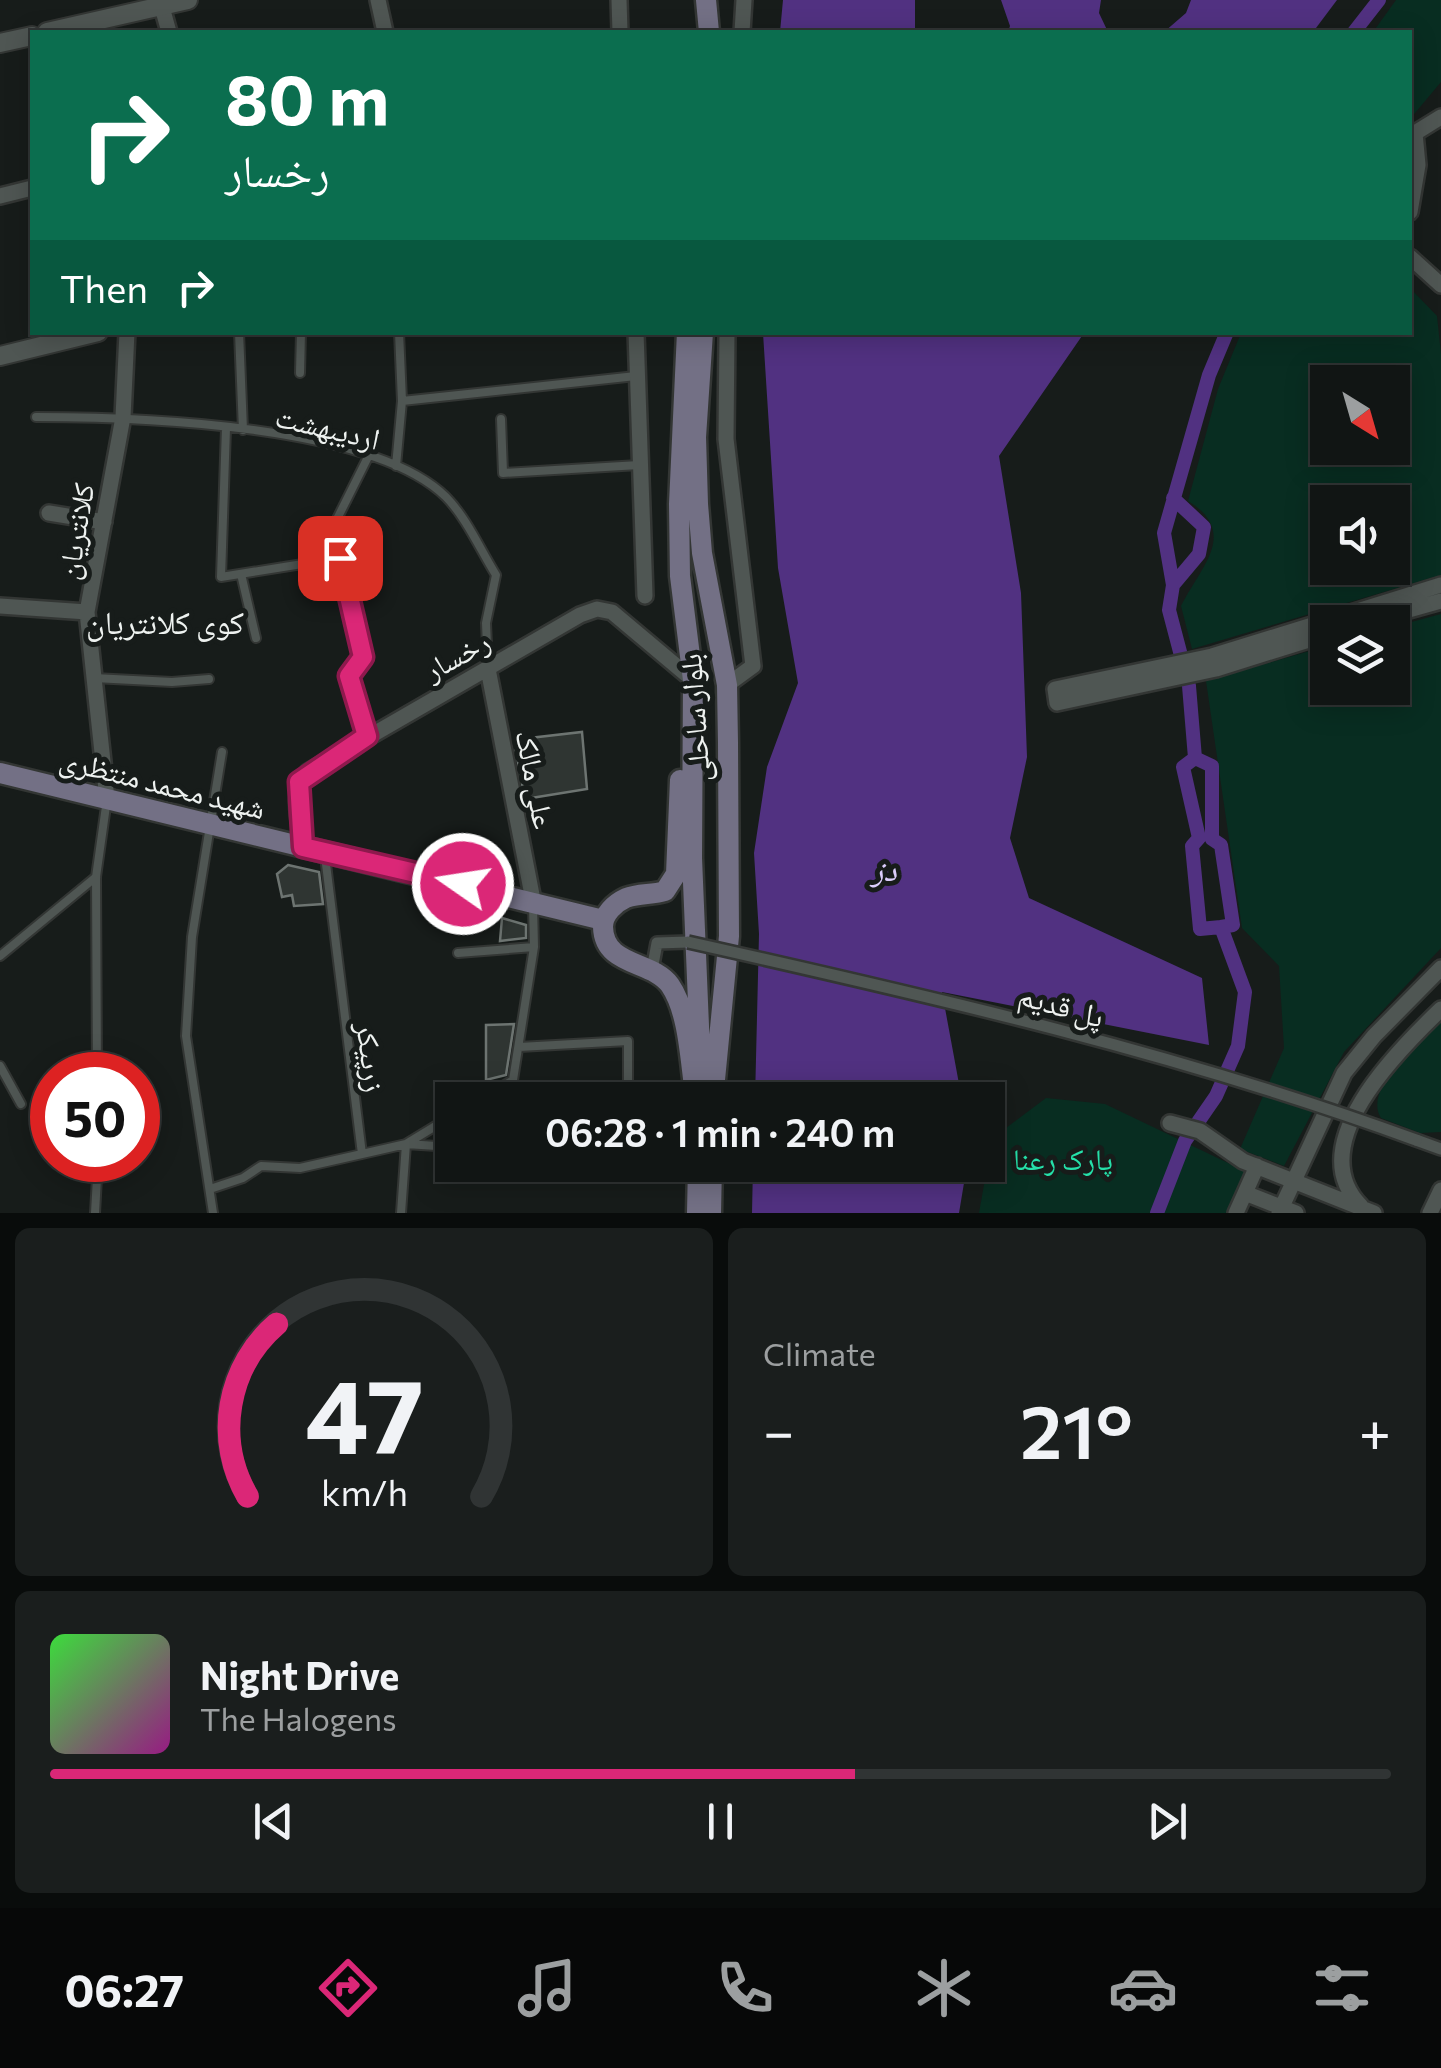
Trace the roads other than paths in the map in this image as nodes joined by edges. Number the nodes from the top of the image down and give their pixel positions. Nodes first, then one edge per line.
1 (188, 0) edge
2 (378, 0) edge
3 (619, 0) edge
4 (706, 0) edge
5 (720, 0) edge
6 (744, 0) edge
7 (161, 3) edge
8 (55, 30) edge
9 (168, 30) edge
10 (385, 30) edge
11 (620, 30) edge
12 (708, 30) edge
13 (719, 30) edge
14 (742, 30) edge
15 (30, 36) edge
16 (0, 43) edge
17 (1441, 117) edge
18 (30, 188) edge
19 (0, 196) edge
20 (1412, 200) edge
21 (1412, 259) edge
22 (1441, 285) edge
23 (86, 335) edge
24 (127, 335) edge
25 (240, 335) edge
26 (301, 335) edge
27 (399, 335) edge
28 (636, 335) edge
29 (687, 335) edge
30 (703, 335) edge
31 (727, 335) edge
32 (0, 356) edge
33 (300, 373) dead end
34 (638, 375) junction
35 (402, 402) junction
36 (36, 417) dead end
37 (123, 418) junction
38 (500, 419) dead end
39 (226, 428) junction
40 (243, 430) junction
41 (370, 454) junction
42 (644, 465) junction
43 (396, 466) junction
44 (49, 513) dead end
45 (104, 522) junction
46 (340, 558) junction
47 (706, 571) junction
48 (241, 574) junction
49 (680, 576) junction
50 (1441, 585) edge
51 (645, 596) dead end
52 (1441, 601) edge
53 (1376, 605) edge
54 (0, 606) edge
55 (1410, 610) edge
56 (87, 612) junction
57 (1310, 626) edge
58 (256, 638) dead end
59 (1310, 640) edge
60 (488, 668) junction
61 (94, 678) junction
62 (209, 679) dead end
63 (693, 680) junction
64 (727, 684) junction
65 (367, 736) junction
66 (222, 752) dead end
67 (0, 774) edge
68 (107, 799) junction
69 (212, 825) junction
70 (303, 847) junction
71 (324, 852) junction
72 (729, 855) junction
73 (692, 858) junction
74 (96, 876) junction
75 (533, 900) junction
76 (729, 911) junction
77 (694, 915) junction
78 (603, 920) junction
79 (534, 948) junction
80 (458, 954) dead end
81 (0, 956) edge
82 (1441, 968) edge
83 (652, 970) junction
84 (1441, 1009) edge
85 (518, 1047) junction
86 (97, 1052) edge
87 (0, 1066) edge
88 (511, 1082) edge
89 (628, 1082) edge
90 (694, 1082) edge
91 (698, 1082) edge
92 (715, 1082) edge
93 (21, 1104) dead end
94 (1170, 1123) dead end
95 (435, 1126) edge
96 (406, 1144) junction
97 (435, 1146) edge
98 (1441, 1149) edge
99 (362, 1154) junction
100 (1257, 1166) junction
101 (1294, 1180) junction
102 (97, 1182) edge
103 (698, 1182) edge
104 (712, 1182) edge
105 (212, 1188) junction
106 (1441, 1190) edge
107 (1245, 1193) junction
108 (1367, 1209) edge
109 (1285, 1211) edge
110 (96, 1213) edge
111 (214, 1213) edge
112 (401, 1213) edge
113 (697, 1213) edge
114 (712, 1213) edge
115 (1236, 1213) edge
116 (1430, 1213) edge

1 - 7 street
2 - 10 street
3 - 11 street
4 - 12 main road
5 - 13 main road
6 - 14 street
7 - 8 street
7 - 9 street
15 - 16 street
17 - 20 street
18 - 19 street
21 - 22 street
23 - 32 street
24 - 37 street, کلانتریان
25 - 40 lane
26 - 33 lane
27 - 35 lane
28 - 34 street
29 - 49 main road, بلوار ساحلی
30 - 47 main road, بلوار ساحلی
31 - 64 street
34 - 35 lane
34 - 42 street
35 - 43 lane
36 - 37 lane, اردیبهشت
37 - 39 lane, اردیبهشت
37 - 45 street, کلانتریان
38 - 42 lane
39 - 40 lane, اردیبهشت
39 - 48 lane
40 - 41 lane, اردیبهشت
41 - 43 lane, اردیبهشت
41 - 46 lane
42 - 51 street
43 - 60 lane, اردیبهشت
44 - 45 street
45 - 56 street, کلانتریان
46 - 48 lane
46 - 65 lane
47 - 49 main road
47 - 64 main road, بلوار ساحلی
48 - 58 lane
49 - 63 main road, بلوار ساحلی
50 - 53 street
52 - 55 street
54 - 56 street
56 - 61 street, کلانتریان
57 - 59 street
60 - 63 street, رخسار
60 - 65 street, رخسار
60 - 75 street, علی مالک
61 - 62 lane
61 - 68 street, کلانتریان
63 - 73 main road, بلوار ساحلی
63 - 78 main road
64 - 72 main road, بلوار ساحلی
65 - 70 street, رخسار
66 - 69 lane
67 - 68 main road, شهید محمد منتظری
68 - 69 main road, شهید محمد منتظری
68 - 74 lane
69 - 70 main road, شهید محمد منتظری
69 - 105 lane
70 - 71 main road, شهید محمد منتظری
71 - 75 main road, شهید محمد منتظری
71 - 99 lane, زرپیکر
72 - 73 main road
72 - 76 main road, بلوار ساحلی
73 - 77 main road, بلوار ساحلی
74 - 81 lane
74 - 86 lane
75 - 78 main road, شهید محمد منتظری
75 - 79 lane
76 - 77 main road
76 - 92 main road, بلوار ساحلی
77 - 91 main road, بلوار ساحلی
78 - 83 main road
79 - 80 lane
79 - 85 lane
82 - 101 street
83 - 90 main road
83 - 98 street, پل قدیم, bridge
84 - 108 street
85 - 88 lane
85 - 89 lane
87 - 93 lane
94 - 100 street
95 - 96 lane
96 - 97 lane
96 - 99 lane
96 - 112 lane
99 - 105 lane
100 - 101 street
100 - 107 street
101 - 108 street
101 - 109 street
102 - 110 lane
103 - 113 main road
104 - 114 main road
105 - 111 lane
106 - 116 street
107 - 109 street
107 - 115 street

